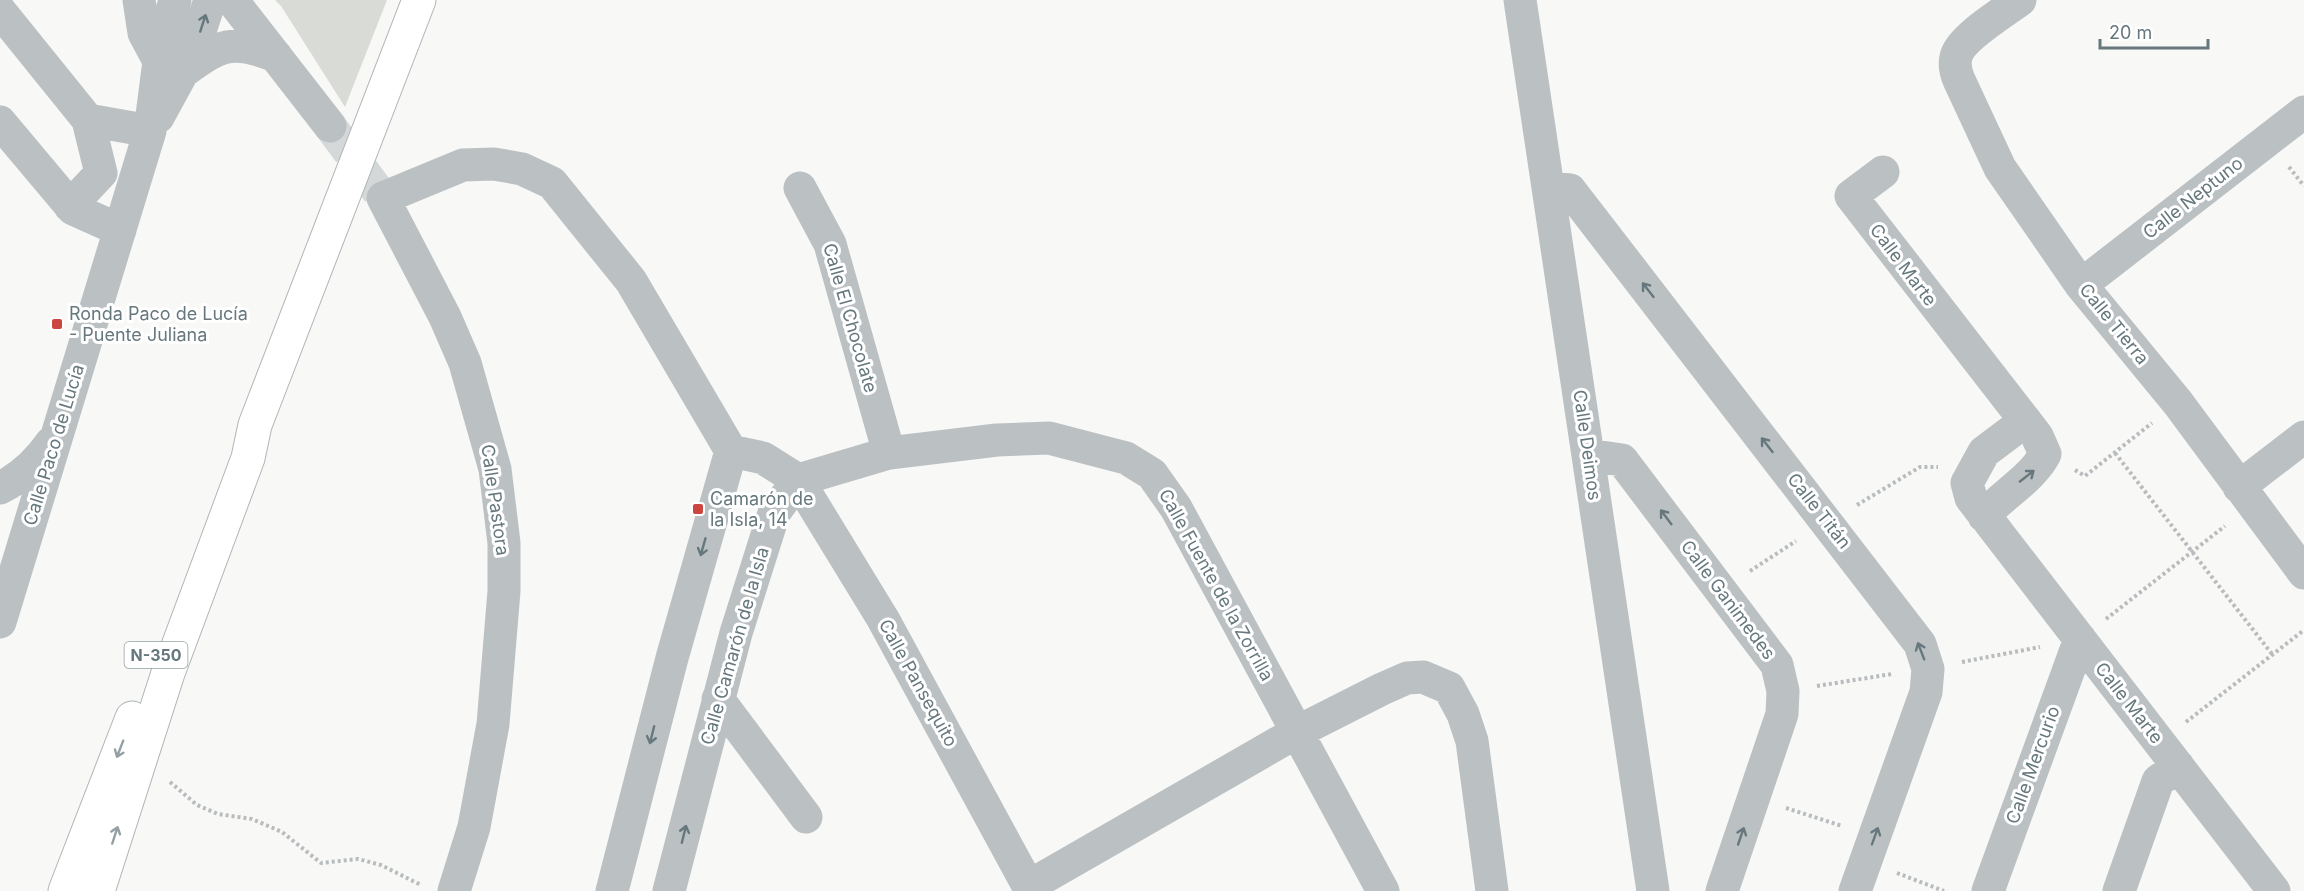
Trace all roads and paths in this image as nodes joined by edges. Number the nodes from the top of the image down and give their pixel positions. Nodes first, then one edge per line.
1 (139, 0) edge
2 (175, 0) edge
3 (210, 0) edge
4 (232, 0) edge
5 (418, 0) edge
6 (1520, 0) edge
7 (2020, 0) edge
8 (0, 11) edge
9 (276, 56) junction
10 (171, 66) junction
11 (2304, 112) edge
12 (88, 120) junction
13 (0, 122) edge
14 (330, 126) tunnel mouth
15 (150, 132) junction
16 (1883, 172) dead end
17 (800, 188) dead end
18 (1549, 188) junction
19 (70, 206) junction
20 (120, 230) junction
21 (2081, 285) junction
22 (2178, 402) junction
23 (2024, 422) junction
24 (255, 425) junction
25 (58, 434) junction
26 (2304, 436) edge
27 (731, 451) junction
28 (889, 453) junction
29 (2115, 453) junction
30 (2045, 454) junction
31 (1588, 455) junction
32 (798, 480) junction
33 (1967, 483) junction
34 (2239, 487) junction
35 (0, 488) edge
36 (1984, 516) junction
37 (1827, 521) junction
38 (2304, 573) edge
39 (1721, 589) junction
40 (2, 611) edge
41 (2304, 630) edge
42 (2080, 639) junction
43 (2272, 654) junction
44 (718, 699) junction
45 (1297, 732) junction
46 (2169, 754) junction
47 (141, 756) junction
48 (1754, 798) junction
49 (806, 817) dead end
50 (1866, 863) edge
51 (1030, 888) edge
52 (65, 891) edge
53 (98, 891) edge
54 (427, 891) edge
55 (454, 891) edge
56 (612, 891) edge
57 (669, 891) edge
58 (1383, 891) edge
59 (1492, 891) edge
60 (1653, 891) edge
61 (1722, 891) edge
62 (1944, 891) edge
63 (1988, 891) edge
64 (2119, 891) edge
65 (2274, 891) edge

1 - 10 street
2 - 10 street, Calle Paco de Lucía
10 -> 3 street, Calle Paco de Lucía
4 - 9 street
5 - 24 highway, N-350
6 - 18 street, Calle Deimos
7 - 21 street, Calle Tierra
8 - 12 street
9 - 10 street, Calle Paco de Lucía
9 - 14 street
10 - 15 street, Calle Paco de Lucía
11 - 21 street, Calle Neptuno
12 - 15 street
12 - 19 street
13 - 19 street
15 - 20 street, Calle Paco de Lucía
16 - 23 street, Calle Marte
17 - 28 street, Calle El Chocolate
18 - 31 street, Calle Deimos
37 -> 18 street, Calle Titán
19 - 20 street
20 - 25 street, Calle Paco de Lucía
21 - 22 street, Calle Tierra
22 - 29 path
22 - 34 street, Calle Tierra
23 - 30 street, Calle Marte
23 - 33 street
24 - 47 highway, N-350
24 -> 52 highway, N-350
25 - 35 street
25 - 40 street, Calle Paco de Lucía
26 - 34 street
27 - 32 street
27 - 55 street, Calle Pastora
27 -> 56 street
28 - 32 street, Calle Fuente de la Zorrilla
28 - 45 street, Calle Fuente de la Zorrilla
29 - 30 path
29 - 43 path
36 -> 30 street
39 -> 31 street, Calle Ganimedes
31 - 60 street, Calle Deimos
32 - 44 street, Calle Camarón de la Isla
32 - 51 street, Calle Pansequito
33 - 36 street, Calle Marte
33 - 37 path
34 - 38 street, Calle Tierra
36 - 42 street, Calle Marte
37 - 39 path
50 -> 37 street, Calle Titán
39 - 48 street, Calle Ganimedes
41 - 43 path
42 - 46 street, Calle Marte
42 - 63 street, Calle Mercurio
43 - 46 path
44 - 49 street
57 -> 44 street, Calle Camarón de la Isla
45 - 51 street
45 - 58 street, Calle Fuente de la Zorrilla
45 - 59 street
46 - 64 street
46 - 65 street, Calle Marte
53 -> 47 highway, N-350
47 - 54 path
48 - 50 path
61 -> 48 street, Calle Ganimedes
50 - 62 path

